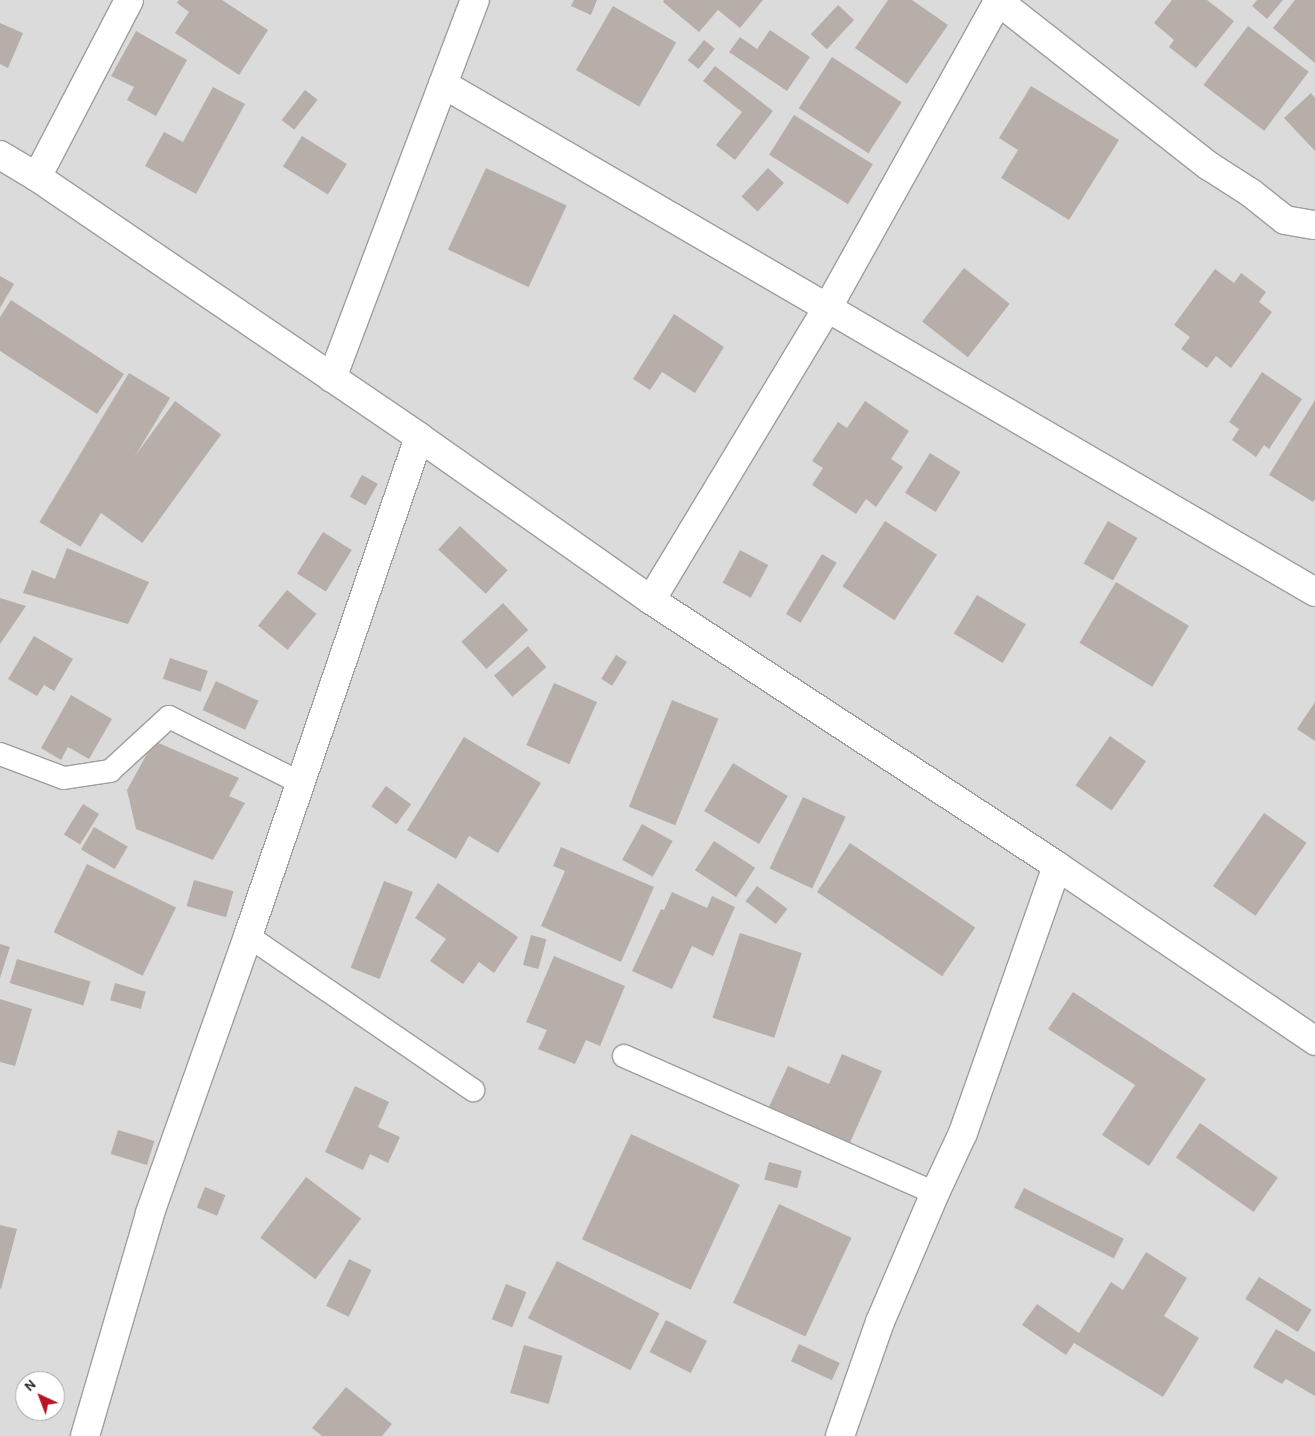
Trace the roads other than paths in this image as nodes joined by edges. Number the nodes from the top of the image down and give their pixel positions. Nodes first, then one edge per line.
1 (129, 0) edge
2 (475, 0) edge
3 (998, 0) edge
4 (443, 84) junction
5 (0, 155) edge
6 (37, 177) junction
7 (1314, 225) edge
8 (828, 307) junction
9 (332, 378) junction
10 (419, 437) junction
11 (1315, 592) edge
12 (651, 600) junction
13 (0, 754) edge
14 (300, 783) junction
15 (1056, 866) junction
16 (248, 936) junction
17 (1315, 1042) edge
18 (624, 1056) dead end
19 (474, 1090) dead end
20 (935, 1193) junction
21 (85, 1436) edge
22 (840, 1436) edge

1 - 6 street
2 - 4 street
3 - 7 street
3 - 8 street
4 - 8 street
4 - 9 street
5 - 6 street
6 - 9 street
8 - 11 street
8 - 12 street
9 - 10 street
10 - 12 street
10 - 14 street
12 - 15 street
13 - 14 lane
14 - 16 street
15 - 17 street
15 - 20 street
16 - 19 lane
16 - 21 street
18 - 20 lane
20 - 22 street

